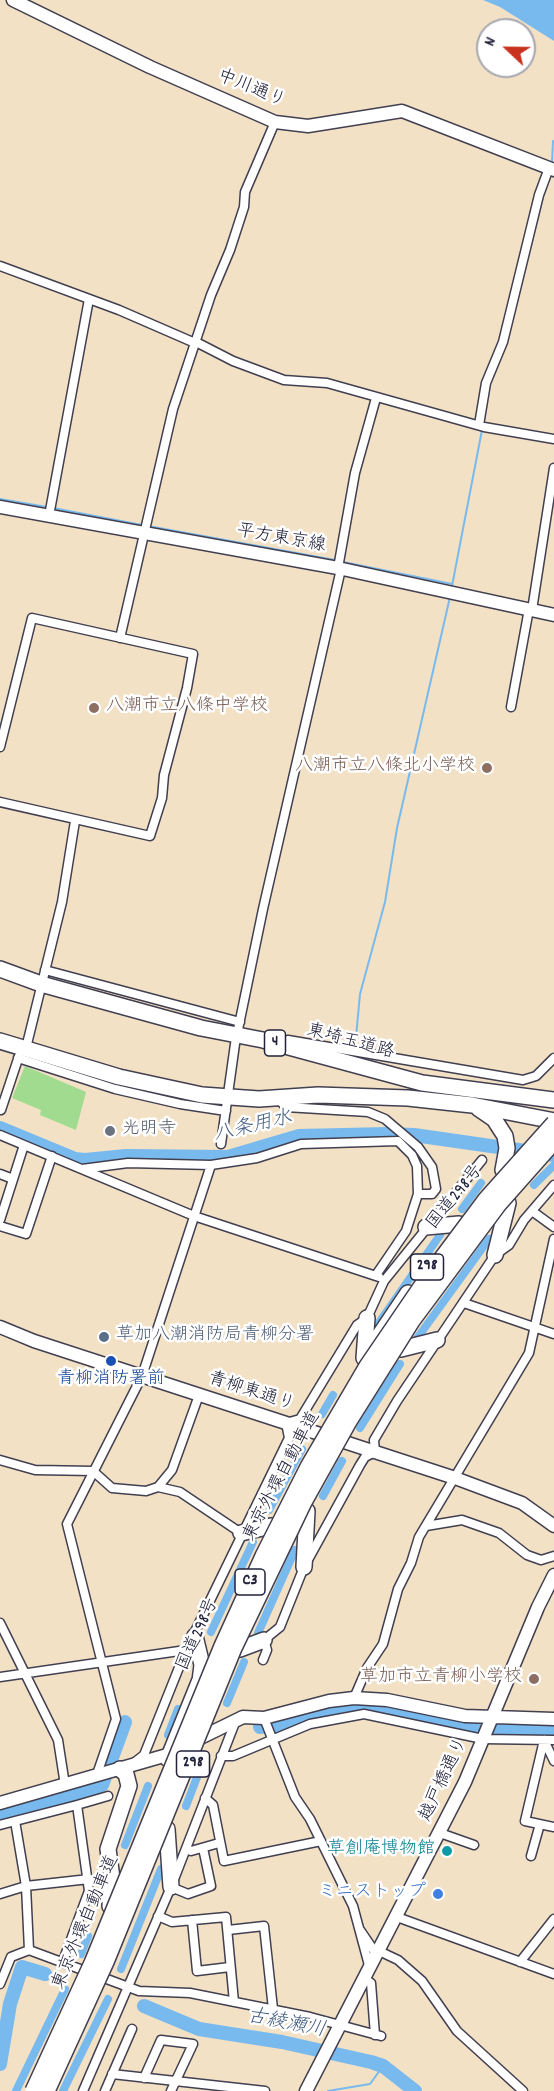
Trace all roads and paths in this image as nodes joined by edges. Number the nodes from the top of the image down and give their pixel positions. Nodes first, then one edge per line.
1 (13, 0) edge
2 (275, 122) junction
3 (551, 169) edge
4 (0, 266) edge
5 (89, 299) junction
6 (196, 342) junction
7 (376, 398) junction
8 (479, 425) junction
9 (554, 439) edge
10 (554, 468) edge
11 (0, 507) edge
12 (49, 516) junction
13 (143, 533) junction
14 (339, 569) junction
15 (531, 610) junction
16 (554, 615) edge
17 (120, 638) junction
18 (511, 707) dead end
19 (0, 747) edge
20 (0, 802) edge
21 (75, 821) junction
22 (0, 969) edge
23 (43, 977) junction
24 (238, 1029) junction
25 (263, 1040) junction
26 (0, 1041) edge
27 (22, 1051) junction
28 (554, 1058) edge
29 (277, 1098) junction
30 (554, 1101) edge
31 (227, 1104) junction
32 (472, 1105) junction
33 (1, 1110) edge
34 (553, 1119) edge
35 (0, 1135) edge
36 (554, 1142) edge
37 (221, 1144) dead end
38 (24, 1145) junction
39 (554, 1150) edge
40 (52, 1156) junction
41 (482, 1160) dead end
42 (211, 1165) junction
43 (82, 1169) junction
44 (503, 1170) junction
45 (0, 1174) edge
46 (13, 1179) junction
47 (554, 1185) edge
48 (418, 1194) junction
49 (508, 1203) junction
50 (532, 1211) junction
51 (194, 1216) junction
52 (0, 1220) edge
53 (459, 1224) junction
54 (0, 1226) edge
55 (426, 1227) junction
56 (554, 1227) edge
57 (554, 1239) edge
58 (495, 1255) junction
59 (376, 1275) junction
60 (384, 1281) junction
61 (464, 1303) junction
62 (367, 1318) junction
63 (0, 1327) edge
64 (534, 1328) junction
65 (554, 1334) edge
66 (437, 1340) junction
67 (401, 1349) junction
68 (364, 1359) junction
69 (142, 1376) junction
70 (199, 1395) junction
71 (286, 1423) junction
72 (320, 1434) junction
73 (344, 1442) junction
74 (375, 1452) junction
75 (0, 1460) edge
76 (93, 1471) junction
77 (455, 1478) junction
78 (158, 1487) junction
79 (307, 1511) junction
80 (271, 1526) junction
81 (426, 1526) junction
82 (554, 1526) edge
83 (241, 1533) junction
84 (554, 1556) edge
85 (304, 1567) junction
86 (554, 1575) edge
87 (0, 1623) edge
88 (264, 1640) junction
89 (190, 1643) junction
90 (240, 1650) junction
91 (263, 1660) dead end
92 (102, 1663) junction
93 (26, 1673) junction
94 (0, 1677) edge
95 (200, 1681) junction
96 (354, 1698) junction
97 (264, 1718) junction
98 (236, 1719) junction
99 (492, 1719) junction
100 (554, 1719) edge
101 (203, 1736) junction
102 (484, 1737) junction
103 (271, 1739) junction
104 (544, 1740) junction
105 (554, 1740) edge
106 (221, 1756) junction
107 (169, 1757) junction
108 (554, 1761) edge
109 (123, 1768) junction
110 (96, 1776) junction
111 (65, 1785) junction
112 (108, 1796) dead end
113 (205, 1798) junction
114 (0, 1803) edge
115 (77, 1805) junction
116 (15, 1821) junction
117 (540, 1824) junction
118 (0, 1826) edge
119 (554, 1827) edge
120 (167, 1829) junction
121 (440, 1833) junction
122 (321, 1841) junction
123 (219, 1843) junction
124 (474, 1845) dead end
125 (203, 1848) junction
126 (186, 1849) junction
127 (531, 1856) dead end
128 (89, 1879) junction
129 (26, 1886) junction
130 (171, 1887) junction
131 (0, 1894) edge
132 (110, 1906) junction
133 (158, 1916) junction
134 (397, 1917) junction
135 (554, 1919) edge
136 (192, 1920) junction
137 (358, 1927) junction
138 (228, 1930) junction
139 (29, 1950) junction
140 (378, 1953) junction
141 (63, 1961) junction
142 (520, 1962) junction
143 (231, 1967) junction
144 (83, 1969) junction
145 (367, 1974) junction
146 (554, 1974) edge
147 (106, 1978) junction
148 (0, 1984) edge
149 (129, 1988) junction
150 (234, 2002) junction
151 (273, 2009) junction
152 (341, 2025) junction
153 (132, 2029) dead end
154 (112, 2074) junction
155 (144, 2078) junction
156 (176, 2081) junction
157 (238, 2090) edge
158 (26, 2091) edge
159 (33, 2091) edge
160 (47, 2091) edge
161 (53, 2091) edge
162 (83, 2091) edge
163 (105, 2091) edge
164 (171, 2091) edge
165 (265, 2091) edge
166 (306, 2091) edge
167 (524, 2091) edge

1 - 2 street, 中川通り
2 - 3 street, 中川通り
2 - 6 street
3 - 8 street
4 - 5 street
5 - 6 street
5 - 12 street
6 - 7 street
6 - 13 street
7 - 8 street
7 - 14 street
8 - 9 street
10 - 15 street
11 - 12 street, 平方東京線
12 - 13 street, 平方東京線
13 - 14 street, 平方東京線
13 - 17 street
14 - 15 street, 平方東京線
14 - 24 street
15 - 16 street, 平方東京線
15 - 18 street
17 - 19 street
17 - 21 street
20 - 21 street
21 - 23 street
22 - 23 highway, 東埼玉道路 / 4
23 - 24 highway, 東埼玉道路 / 4
23 - 27 street
24 - 25 highway, 東埼玉道路 / 4
24 - 31 street
25 - 28 street
25 - 30 highway, 東埼玉道路 / 4
26 - 27 highway
27 - 31 highway
27 - 33 street
29 - 31 highway
29 - 32 highway
29 - 48 street
31 - 37 street
32 - 34 highway
32 - 44 highway
34 - 44 highway, 国道298号 / 298
34 - 159 highway, 東京外環自動車道 / C3, bridge
35 - 38 street
36 - 160 highway, 東京外環自動車道 / C3, bridge
38 - 40 street
38 - 46 street
39 - 49 highway, 298
40 - 43 street
40 - 54 street
41 - 55 street
42 - 43 street
42 - 48 street
42 - 51 street
43 - 51 street
44 - 53 highway, 国道298号 / 298
45 - 46 street
46 - 52 street
47 - 50 street
48 - 59 street
49 - 58 highway
49 - 67 highway, 298
50 - 56 street
50 - 58 street
51 - 59 street
51 - 69 street
53 - 55 highway
53 - 68 highway, 国道298号 / 298
55 - 60 street
57 - 64 street
58 - 61 street
59 - 60 street
60 - 62 street
61 - 64 street
61 - 66 street
62 - 68 highway
62 - 71 street
63 - 69 street, 青柳東通り
64 - 65 street
64 - 77 street
66 - 67 highway
66 - 74 street
67 - 73 highway, 298
68 - 72 highway, 国道298号 / 298
69 - 70 street, 青柳東通り
69 - 76 street
70 - 71 street, 青柳東通り
70 - 78 street
71 - 72 street, 青柳東通り
71 - 83 street
72 - 73 street, 青柳東通り
72 - 80 highway, 国道298号 / 298
73 - 74 street, 青柳東通り
73 - 79 highway, 298
74 - 77 street, 青柳東通り
74 - 85 street
75 - 76 street
76 - 78 street
76 - 92 street
77 - 81 street
77 - 82 street, 青柳東通り
78 - 83 street
79 - 85 highway
79 - 90 highway, 298
80 - 83 highway
80 - 95 highway, 国道298号 / 298
81 - 84 street
81 - 96 street
83 - 89 street
85 - 88 street
86 - 99 street, 越戸橋通り
87 - 93 street
88 - 90 highway
88 - 91 street
89 - 92 street
89 - 95 highway
89 - 109 street
90 - 101 highway, 298
92 - 93 street
92 - 110 street
93 - 94 street
93 - 111 street
95 - 107 highway, 国道298号 / 298
96 - 97 street
96 - 99 street
97 - 98 street
97 - 103 street
98 - 101 street
98 - 106 street
99 - 100 street
99 - 102 street, 越戸橋通り
101 - 107 street
101 - 120 highway, 298
102 - 103 street
102 - 104 street
102 - 121 street, 越戸橋通り
103 - 106 street
103 - 122 street
104 - 105 street
104 - 108 street
104 - 117 street
106 - 113 street
107 - 109 street
107 - 132 highway, 国道298号 / 298
109 - 110 street
109 - 132 highway
110 - 111 street
111 - 114 street
112 - 115 street
113 - 123 street
113 - 126 street
115 - 116 street
115 - 128 street
116 - 118 street
116 - 129 street
117 - 119 street
117 - 127 street
120 - 130 highway
120 - 147 highway, 298
121 - 124 street
121 - 134 street, 越戸橋通り
122 - 123 street
122 - 137 street
123 - 125 street
125 - 126 street
125 - 130 street
126 - 130 street
128 - 129 street
128 - 141 street
129 - 131 street
129 - 139 street
130 - 133 street
132 - 144 highway, 国道298号 / 298
133 - 136 street
133 - 149 street
134 - 140 street, 越戸橋通り
134 - 142 street
135 - 142 street
136 - 138 street
136 - 143 street
137 - 140 street
137 - 145 street
138 - 143 street
138 - 151 street
139 - 141 street
139 - 148 street
140 - 145 street, 越戸橋通り
140 - 167 street
141 - 144 street
142 - 146 street
143 - 150 street
144 - 147 street
144 - 158 highway, 国道298号 / 298
145 - 152 street, 越戸橋通り
145 - 152 street
147 - 149 street
147 - 161 highway, 298
149 - 150 street
149 - 162 street
150 - 151 street
151 - 152 street
152 - 166 street, 越戸橋通り
153 - 154 street
154 - 155 street
154 - 163 street
155 - 156 street
155 - 156 street
156 - 157 street
156 - 164 street
157 - 165 street

